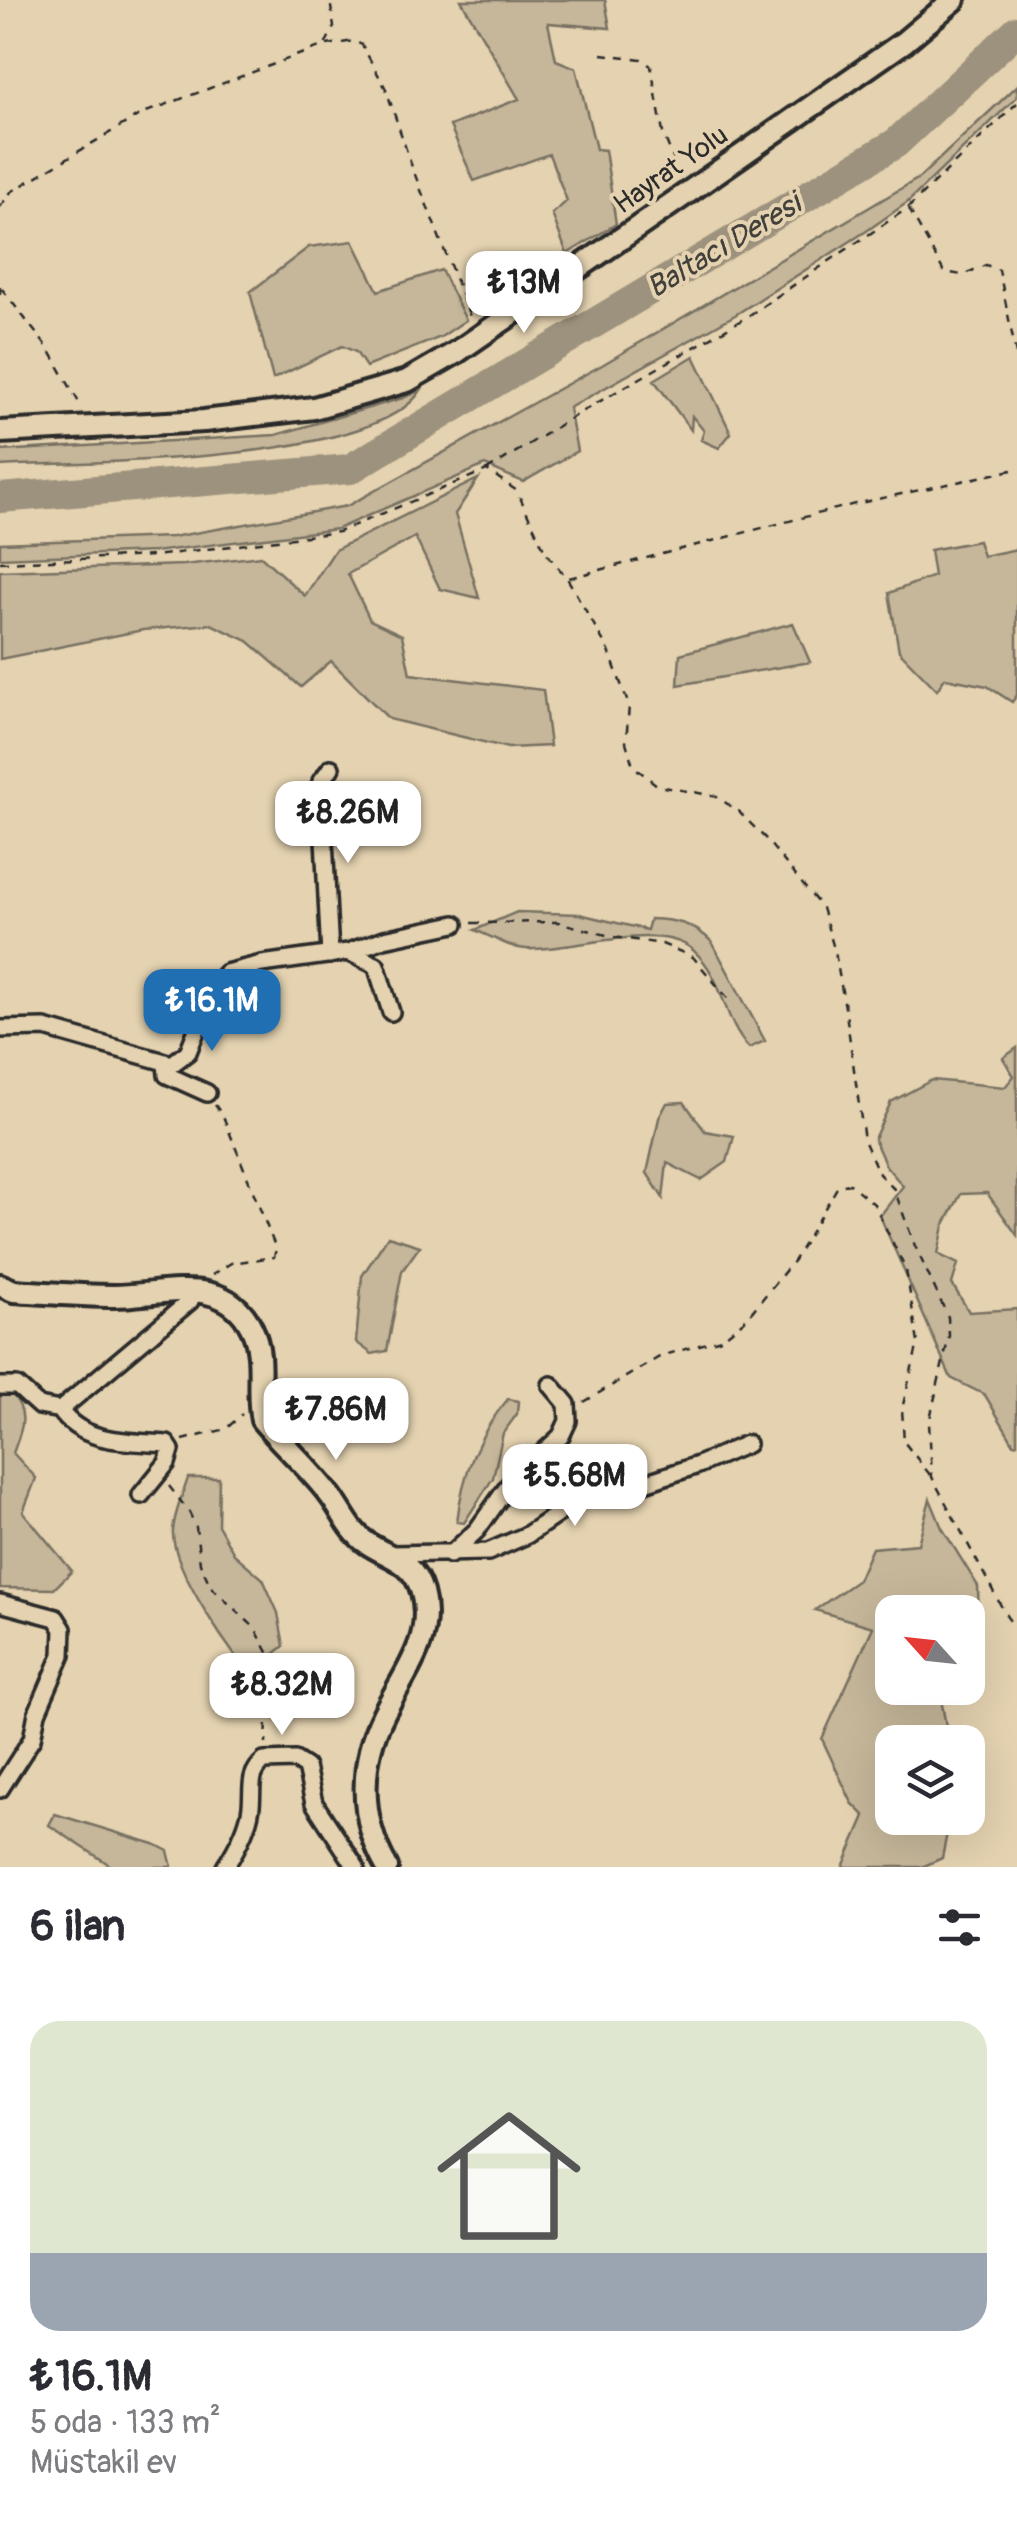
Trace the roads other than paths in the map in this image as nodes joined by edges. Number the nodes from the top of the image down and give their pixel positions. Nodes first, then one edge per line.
1 (954, 0) edge
2 (0, 432) edge
3 (331, 768) dead end
4 (455, 924) road end
5 (348, 952) junction
6 (330, 954) junction
7 (390, 1012) dead end
8 (0, 1029) edge
9 (166, 1064) junction
10 (207, 1093) road end
11 (0, 1284) edge
12 (197, 1293) junction
13 (551, 1385) dead end
14 (0, 1386) edge
15 (60, 1410) junction
16 (747, 1444) dead end
17 (141, 1495) dead end
18 (392, 1554) junction
19 (450, 1554) junction
20 (0, 1603) edge
21 (0, 1790) edge
22 (226, 1867) edge
23 (356, 1867) edge
24 (387, 1867) edge

1 - 2 main road, Hayrat Yolu
3 - 6 street
4 - 5 street
5 - 6 street
5 - 7 street
6 - 9 street
8 - 9 street
9 - 10 street
11 - 12 main road
12 - 15 street
12 - 18 main road
13 - 19 street
14 - 15 street
15 - 17 street
16 - 19 street
18 - 19 street
18 - 24 main road
20 - 21 street
22 - 23 street

